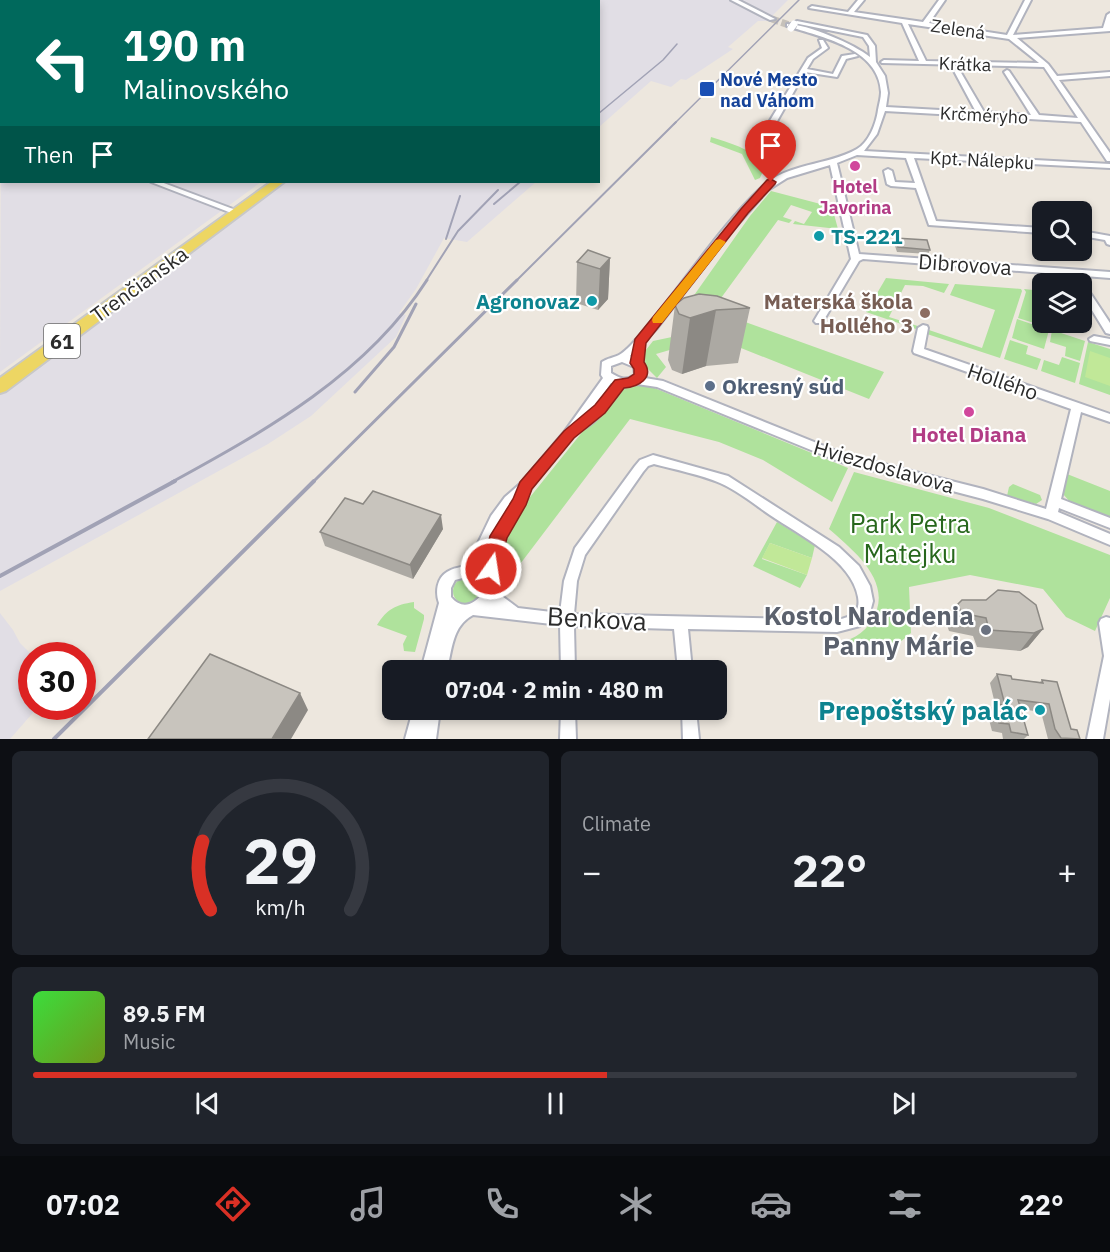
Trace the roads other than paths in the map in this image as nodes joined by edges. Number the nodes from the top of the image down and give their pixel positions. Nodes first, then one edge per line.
1 (734, 0) edge
2 (820, 0) edge
3 (861, 0) edge
4 (942, 0) edge
5 (1028, 0) edge
6 (812, 8) junction
7 (850, 13) junction
8 (1110, 15) edge
9 (772, 19) tunnel mouth
10 (904, 21) junction
11 (796, 22) junction
12 (926, 24) junction
13 (1108, 29) edge
14 (1011, 37) junction
15 (821, 41) junction
16 (868, 41) junction
17 (844, 44) junction
18 (855, 56) junction
19 (874, 61) junction
20 (884, 62) dead end
21 (923, 62) junction
22 (1046, 65) junction
23 (803, 70) junction
24 (957, 71) dead end
25 (1007, 72) dead end
26 (1110, 74) edge
27 (882, 75) junction
28 (1056, 78) junction
29 (883, 109) junction
30 (981, 114) junction
31 (1036, 117) junction
32 (1084, 120) junction
33 (764, 137) dead end
34 (854, 153) junction
35 (910, 157) junction
36 (1110, 159) edge
37 (833, 161) junction
38 (1110, 166) edge
39 (813, 168) junction
40 (888, 171) dead end
41 (836, 176) junction
42 (158, 183) edge
43 (277, 183) edge
44 (920, 186) junction
45 (237, 212) junction
46 (1032, 230) edge
47 (1092, 236) edge
48 (1110, 242) edge
49 (856, 259) junction
50 (1072, 272) joint
51 (1110, 275) edge
52 (1092, 302) edge
53 (819, 321) dead end
54 (923, 328) dead end
55 (1110, 331) edge
56 (1094, 339) dead end
57 (1110, 342) edge
58 (640, 343) junction
59 (622, 358) junction
60 (638, 371) junction
61 (614, 381) junction
62 (0, 387) edge
63 (1077, 407) junction
64 (1110, 418) edge
65 (525, 486) junction
66 (1054, 501) junction
67 (1056, 518) junction
68 (1110, 524) edge
69 (1110, 540) edge
70 (471, 570) junction
71 (489, 588) junction
72 (446, 603) junction
73 (470, 611) junction
74 (513, 612) junction
75 (568, 620) junction
76 (680, 622) junction
77 (1106, 623) dead end
78 (1110, 653) edge
79 (431, 660) edge
80 (443, 660) edge
81 (568, 660) edge
82 (684, 660) edge
83 (1110, 660) edge
84 (418, 720) edge
85 (431, 720) edge
86 (568, 720) edge
87 (689, 720) edge
88 (413, 739) edge
89 (428, 739) edge
90 (568, 739) edge
91 (692, 739) edge
92 (1095, 739) edge

1 - 9 street
2 - 6 street
3 - 7 street
4 - 12 street
5 - 14 street
6 - 7 street, Zelená
6 - 11 street
7 - 10 street, Zelená
8 - 13 street
10 - 12 street, Zelená
10 - 21 street, Zelená
11 - 15 street
11 - 16 street
11 - 17 street
12 - 14 street, Zelená
13 - 14 street, Zelená
14 - 22 street
15 - 18 street
15 - 23 street
16 - 17 street
16 - 19 street
17 - 19 street
18 - 23 street
18 - 27 street
19 - 27 street
20 - 21 street, Krátka
21 - 22 street, Krátka
22 - 28 street
23 - 33 street
24 - 30 street
25 - 31 street, Krátka
26 - 28 street
27 - 29 street
28 - 32 street
29 - 30 street, Krčméryho
29 - 34 street
30 - 31 street, Krčméryho
31 - 32 street, Krčméryho
32 - 36 street
34 - 35 street, Kpt. Nálepku
34 - 37 street
35 - 38 street, Kpt. Nálepku
35 - 44 street, Dibrovova
37 - 39 street
37 - 41 street
39 - 41 street
39 - 58 street
40 - 44 street
41 - 49 street
42 - 45 street
43 - 45 main road, Trenčianska / 61
44 - 46 street, Dibrovova
45 - 62 main road, Trenčianska / 61
47 - 48 street
49 - 50 street, Dibrovova
49 - 53 street
50 - 51 street, Dibrovova
52 - 55 street
54 - 63 street, Hollého
56 - 57 street
58 - 59 street
58 - 60 street
59 - 60 street
59 - 61 street
60 - 61 street
60 - 67 street, Hviezdoslavova
61 - 65 street
63 - 64 street, Hollého
63 - 66 street
65 - 70 street
65 - 71 street
66 - 67 street
66 - 68 street
67 - 69 street, Hviezdoslavova
70 - 71 street
70 - 72 street
71 - 73 street
71 - 74 street, Benkova
72 - 73 street
72 - 79 street
73 - 74 street, Benkova
73 - 80 street
74 - 75 street, Benkova
75 - 76 street, Benkova
75 - 76 street, Benkova
75 - 81 street
76 - 82 street
77 - 78 street
83 - 92 street
84 - 88 street
85 - 89 street
86 - 90 street
87 - 91 street

